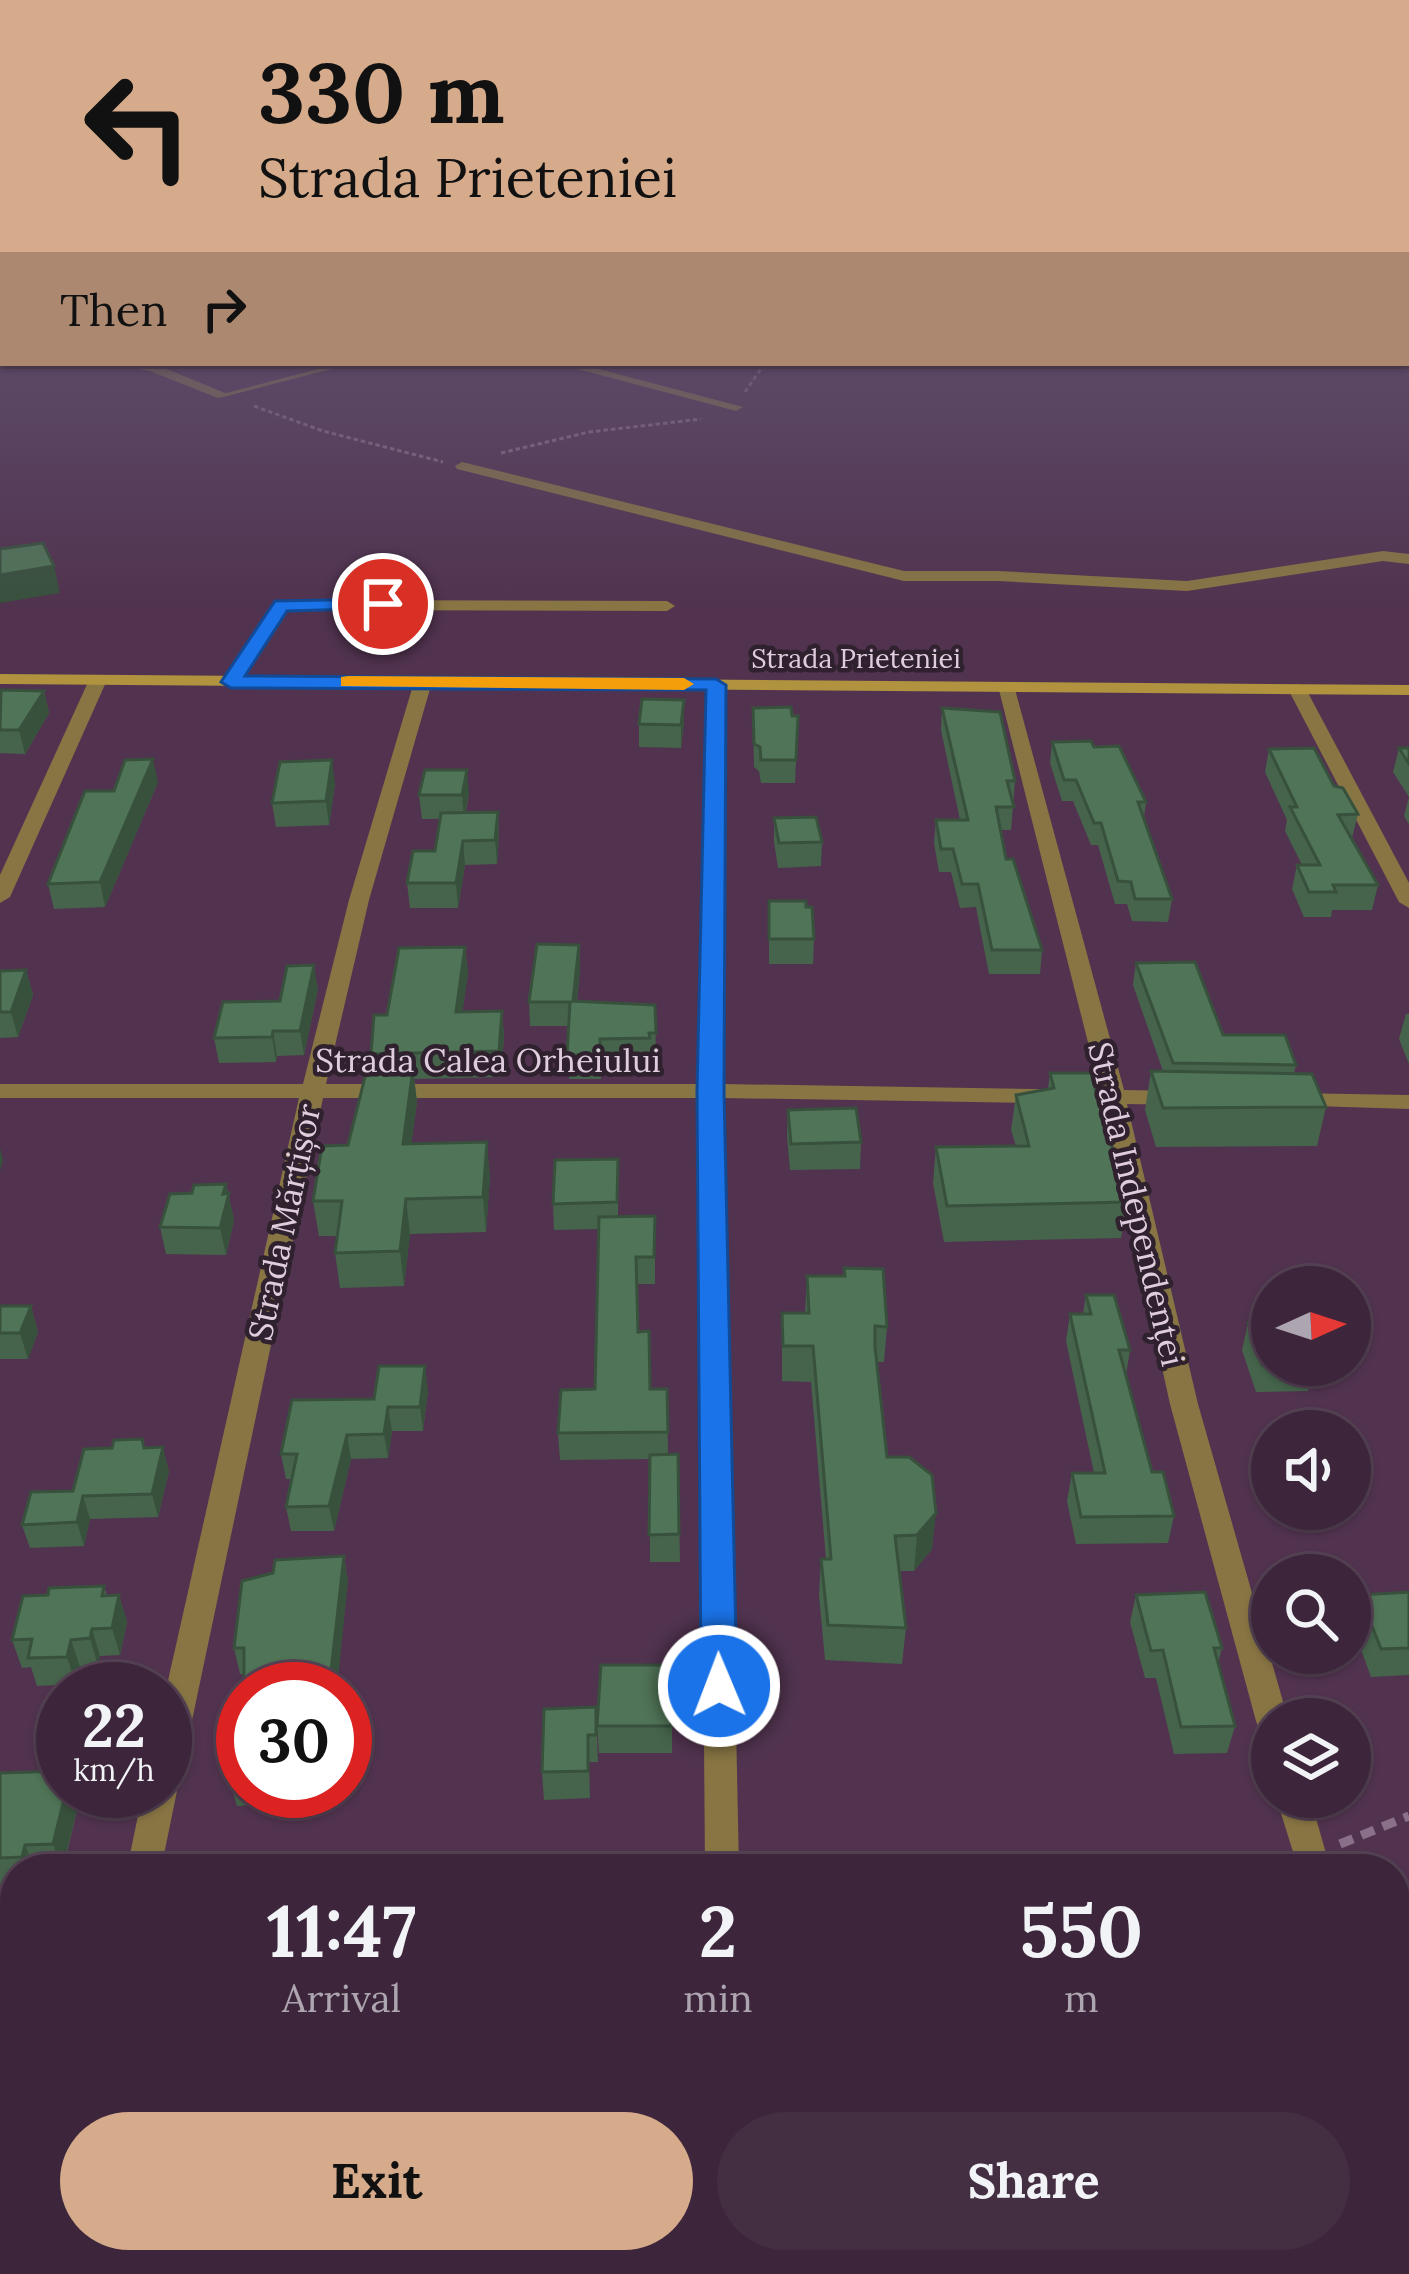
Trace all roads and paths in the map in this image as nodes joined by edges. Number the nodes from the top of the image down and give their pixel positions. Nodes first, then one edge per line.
1 (218, 393) edge
2 (231, 393) edge
3 (681, 393) edge
4 (745, 393) edge
5 (223, 395) junction
6 (736, 407) junction
7 (463, 466) junction
8 (1409, 559) edge
9 (667, 606) dead end
10 (0, 679) edge
11 (98, 680) junction
12 (231, 682) junction
13 (423, 682) junction
14 (716, 685) junction
15 (1007, 686) junction
16 (1297, 689) junction
17 (1409, 690) edge
18 (0, 897) edge
19 (1409, 902) edge
20 (0, 1091) edge
21 (711, 1091) junction
22 (312, 1094) junction
23 (1114, 1097) junction
24 (1205, 1099) edge
25 (1273, 1100) edge
26 (1409, 1102) edge
27 (188, 1662) edge
28 (1266, 1698) edge
29 (1409, 1816) edge
30 (154, 1818) edge
31 (1299, 1818) edge
32 (147, 1854) edge
33 (722, 1854) edge
34 (1309, 1854) edge
35 (1317, 1854) edge

1 - 5 street
2 - 5 lane
3 - 6 street
4 - 6 path
5 - 7 path
6 - 7 path
7 - 8 street
9 - 12 street
10 - 11 street, Strada Prieteniei
11 - 12 street, Strada Prieteniei
11 - 18 street
12 - 13 street, Strada Prieteniei
13 - 14 street, Strada Prieteniei
13 - 22 street, Strada Mărțișor
14 - 15 street, Strada Prieteniei
14 - 21 street
15 - 16 street, Strada Prieteniei
15 - 23 street, Strada Independenței
16 - 17 street, Strada Prieteniei
16 - 19 street
20 - 22 street, Strada Calea Orheiului
21 - 22 street, Strada Calea Orheiului
21 - 23 street, Strada Calea Orheiului
21 - 33 street
22 - 27 street, Strada Mărțișor
23 - 24 street, Strada Calea Orheiului
23 - 28 street, Strada Independenței
25 - 26 street
29 - 35 path
30 - 32 street
31 - 34 street

